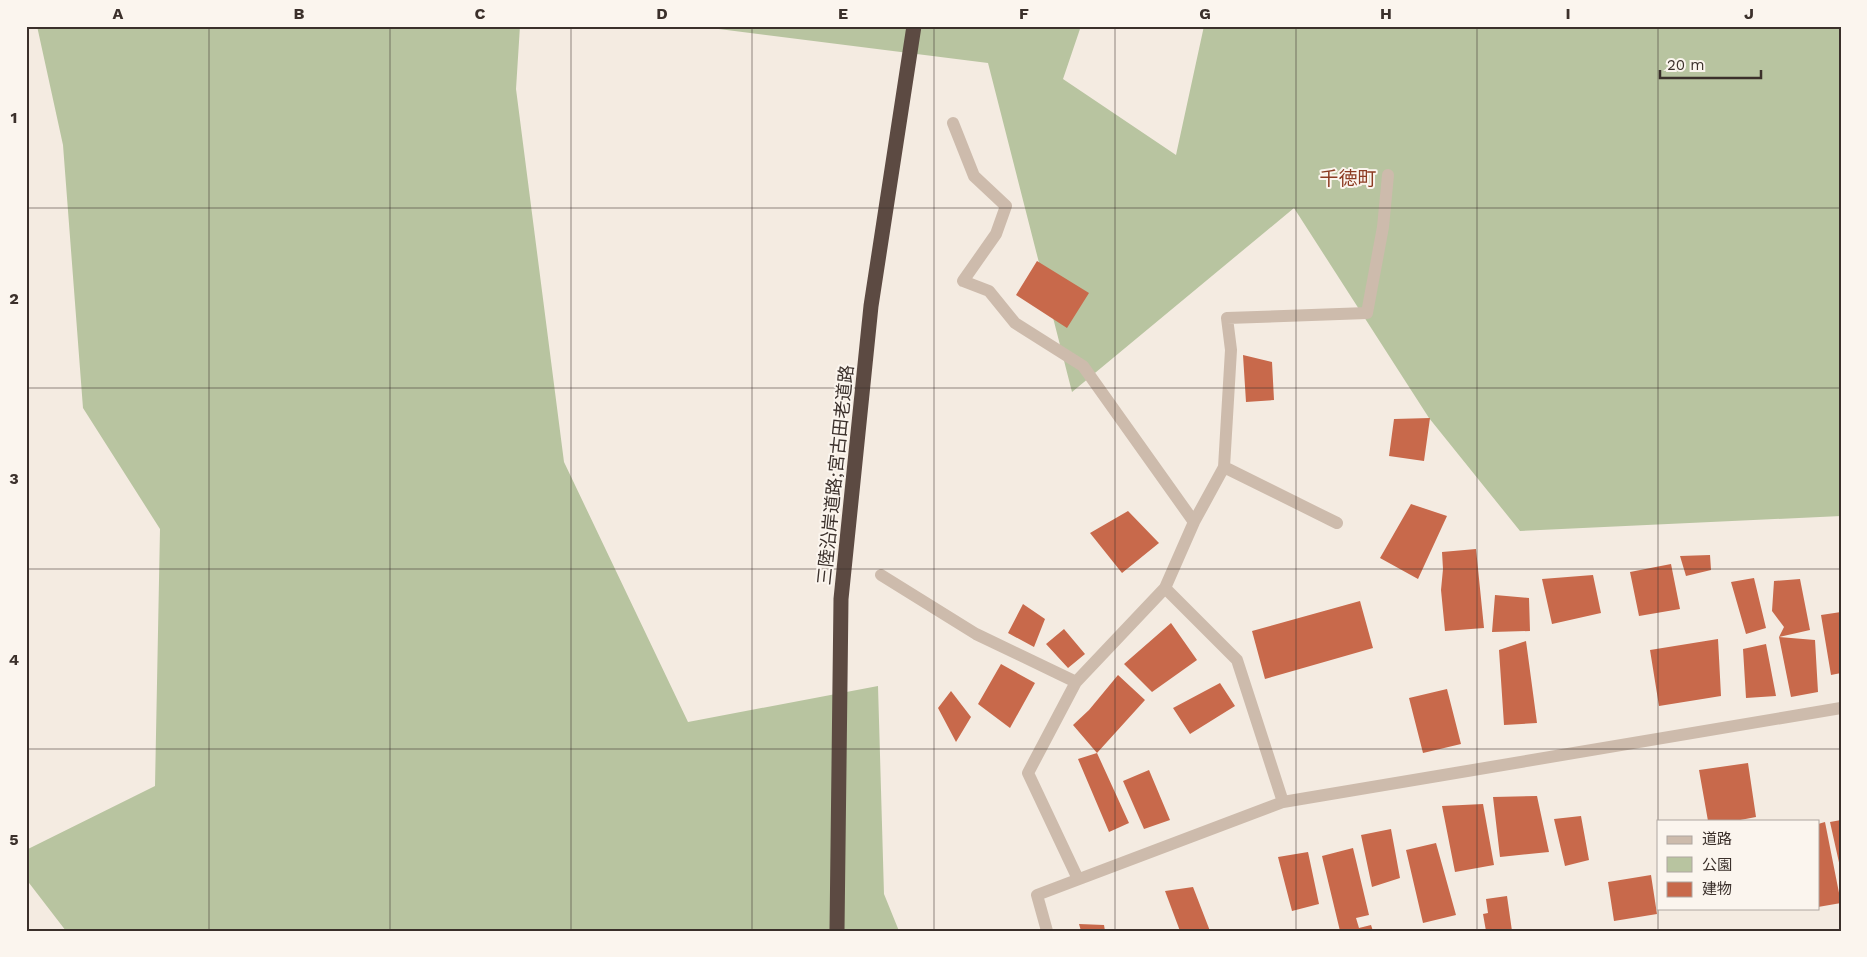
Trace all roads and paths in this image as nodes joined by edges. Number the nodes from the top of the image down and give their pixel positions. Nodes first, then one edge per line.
1 (914, 26) edge
2 (953, 123) dead end
3 (1388, 175) dead end
4 (1224, 467) junction
5 (1194, 522) junction
6 (1336, 523) dead end
7 (881, 575) dead end
8 (1165, 588) junction
9 (1076, 682) junction
10 (1841, 708) edge
11 (1283, 802) junction
12 (1078, 879) junction
13 (837, 931) edge
14 (1047, 931) edge

1 - 13 highway, 三陸沿岸道路;宮古田老道路
2 - 5 street
3 - 4 street
4 - 5 street
4 - 6 street
5 - 8 street
7 - 9 street
8 - 9 street
8 - 11 street
9 - 12 street
10 - 11 street
11 - 12 street
12 - 14 street

